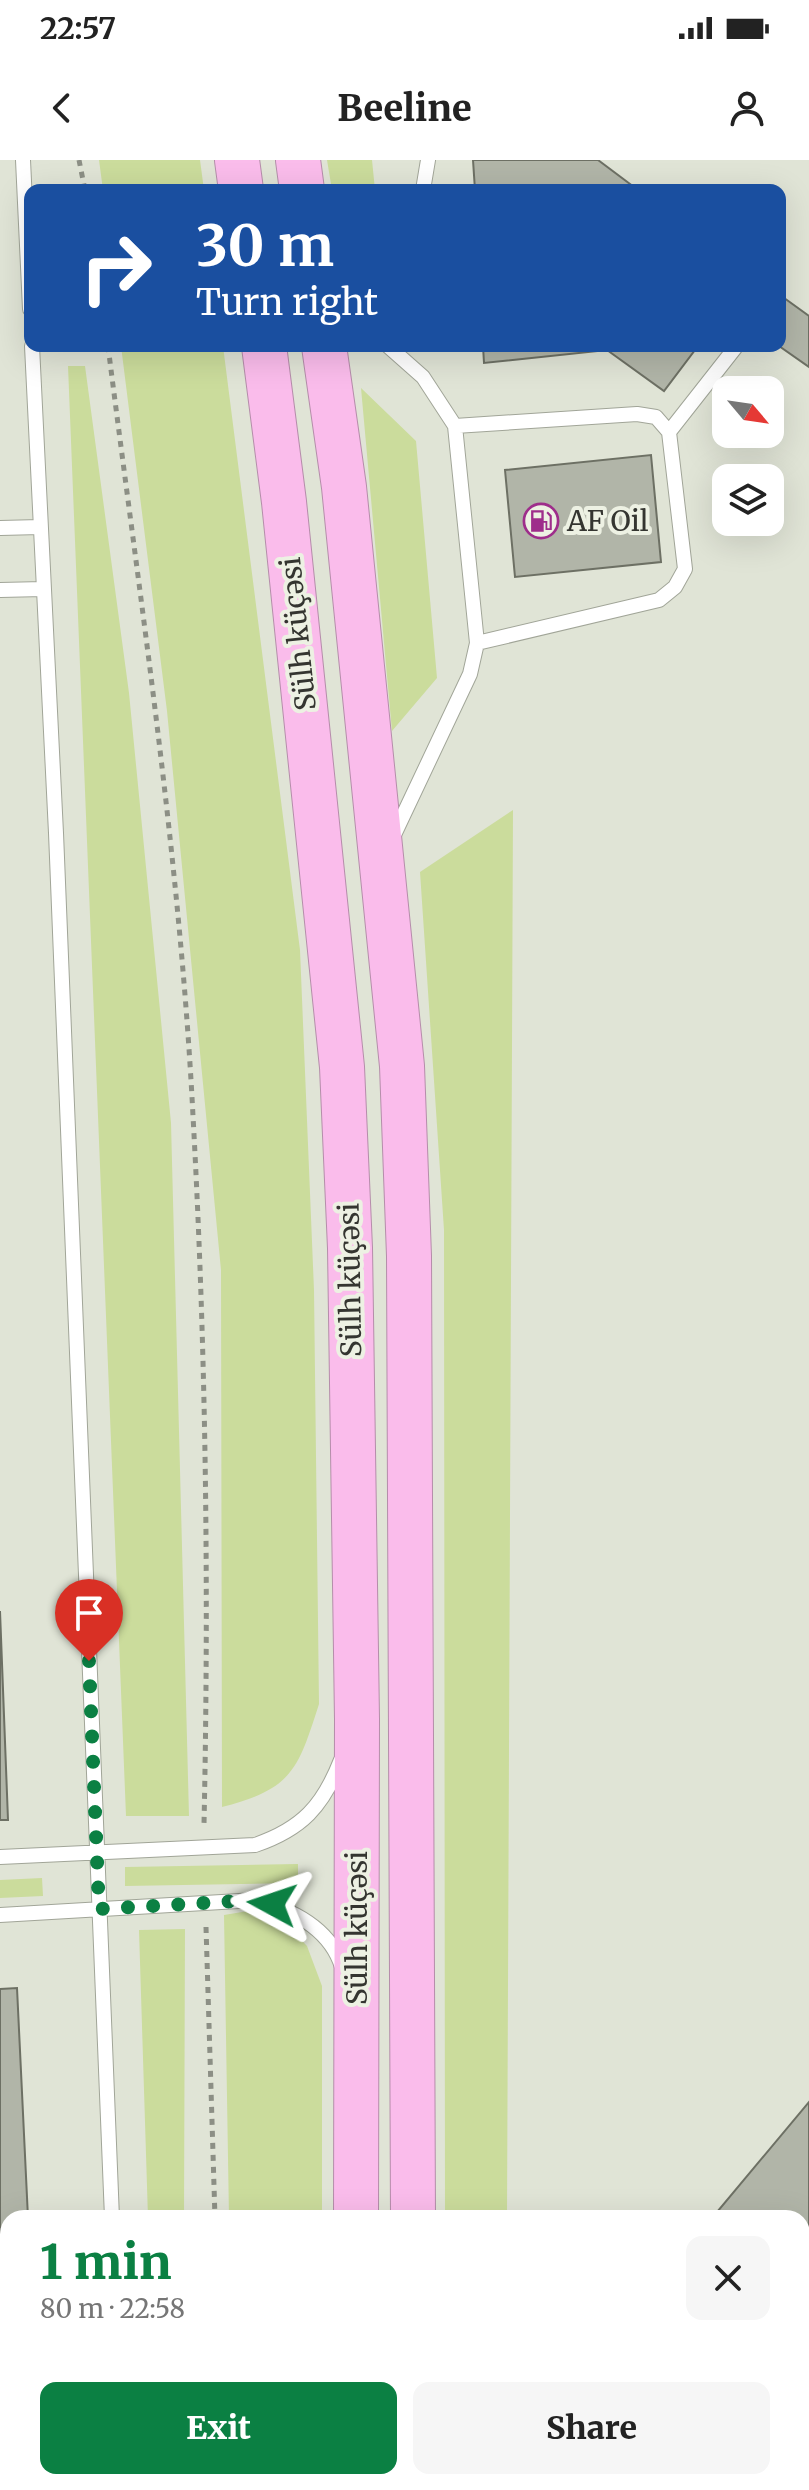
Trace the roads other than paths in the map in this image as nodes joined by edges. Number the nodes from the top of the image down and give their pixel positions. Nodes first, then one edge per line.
1 (23, 160) edge
2 (237, 160) edge
3 (298, 160) edge
4 (428, 160) edge
5 (24, 184) edge
6 (240, 184) edge
7 (301, 184) edge
8 (424, 184) edge
9 (32, 352) edge
10 (265, 352) edge
11 (325, 352) edge
12 (397, 352) edge
13 (732, 352) edge
14 (455, 426) junction
15 (669, 432) junction
16 (40, 527) junction
17 (0, 528) edge
18 (43, 589) junction
19 (0, 590) edge
20 (477, 643) junction
21 (382, 861) junction
22 (357, 1719) junction
23 (96, 1852) junction
24 (0, 1857) edge
25 (99, 1909) junction
26 (0, 1915) edge
27 (357, 2017) junction
28 (112, 2210) edge
29 (356, 2210) edge
30 (413, 2210) edge

1 - 5 lane
2 - 6 highway
3 - 7 highway
4 - 8 lane
9 - 16 lane
10 - 22 highway, Sülh küçəsi
11 - 21 highway, Sülh küçəsi
12 - 14 lane
13 - 15 lane
14 - 15 lane
14 - 20 lane
15 - 20 lane
16 - 17 lane
16 - 18 lane
18 - 19 lane
18 - 23 lane
20 - 21 lane
21 - 30 highway, Sülh küçəsi
22 - 23 lane
22 - 27 highway, Sülh küçəsi
23 - 24 lane
23 - 25 lane
25 - 26 lane
25 - 27 lane
25 - 28 lane
27 - 29 highway, Sülh küçəsi

